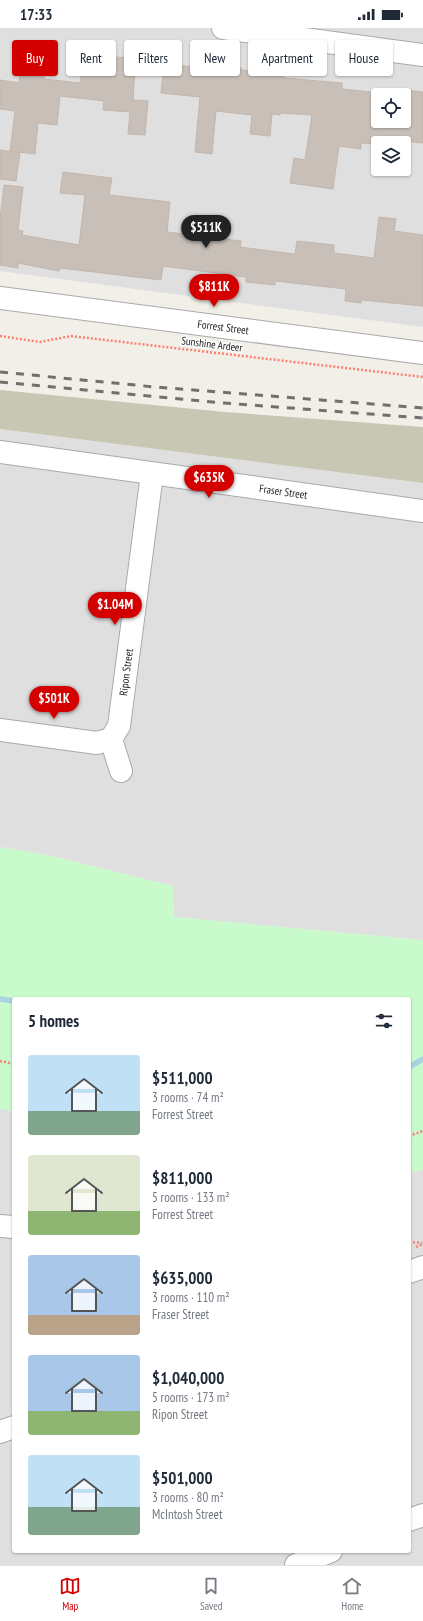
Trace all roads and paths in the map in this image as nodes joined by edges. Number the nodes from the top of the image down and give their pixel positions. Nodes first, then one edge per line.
1 (223, 28) edge
2 (423, 55) edge
3 (0, 298) edge
4 (0, 336) edge
5 (423, 353) edge
6 (423, 377) edge
7 (0, 452) edge
8 (152, 474) junction
9 (423, 511) edge
10 (0, 730) edge
11 (110, 739) junction
12 (121, 770) dead end
13 (0, 1061) edge
14 (12, 1064) edge
15 (423, 1131) edge
16 (411, 1135) edge
17 (0, 1226) edge
18 (12, 1227) edge
19 (411, 1242) edge
20 (423, 1243) edge
21 (423, 1267) edge
22 (411, 1271) edge
23 (12, 1428) edge
24 (0, 1432) edge
25 (423, 1515) edge
26 (411, 1519) edge
27 (326, 1553) edge
28 (296, 1565) edge

1 - 2 street
3 - 5 street, Forrest Street
4 - 6 path, Sunshine Ardeer
7 - 8 street, Fraser Street
8 - 9 street, Fraser Street
8 - 11 street, Ripon Street
10 - 11 street
11 - 12 street
13 - 14 path
15 - 16 path
17 - 18 street
19 - 20 path
21 - 22 street
23 - 24 street
25 - 26 street
27 - 28 street

